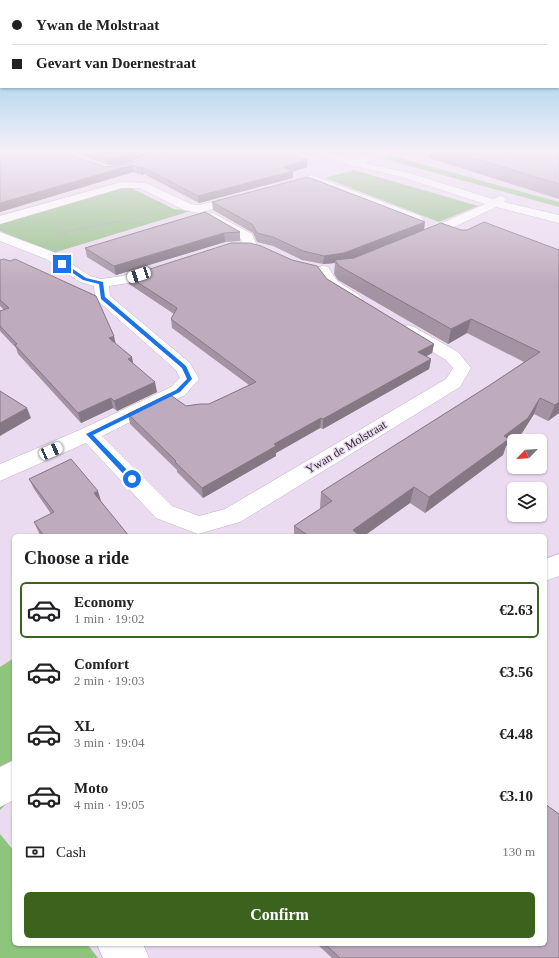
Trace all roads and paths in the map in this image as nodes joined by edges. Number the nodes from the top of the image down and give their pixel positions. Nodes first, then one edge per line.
1 (81, 197) edge
2 (168, 197) edge
3 (244, 197) edge
4 (360, 197) edge
5 (483, 197) edge
6 (498, 201) junction
7 (194, 208) junction
8 (557, 218) edge
9 (463, 219) junction
10 (0, 220) edge
11 (477, 224) edge
12 (442, 229) junction
13 (0, 236) edge
14 (413, 241) edge
15 (16, 244) junction
16 (249, 247) edge
17 (0, 251) edge
18 (169, 266) edge
19 (323, 269) edge
20 (102, 283) junction
21 (372, 308) edge
22 (392, 320) edge
23 (89, 434) junction
24 (0, 473) edge
25 (559, 564) edge
26 (547, 569) edge
27 (12, 779) edge
28 (0, 790) edge
29 (119, 946) edge
30 (129, 958) edge

1 - 10 street
2 - 7 street
3 - 7 street
4 - 12 street
5 - 6 street
6 - 8 street
6 - 9 street
7 - 15 path
7 - 16 street
9 - 11 street
9 - 12 street
12 - 14 street
13 - 15 street
15 - 17 street
15 - 20 street
18 - 20 street
19 - 21 street
20 - 23 street
22 - 23 street, Ywan de Molstraat
23 - 24 street
25 - 26 street
27 - 28 street
29 - 30 street

